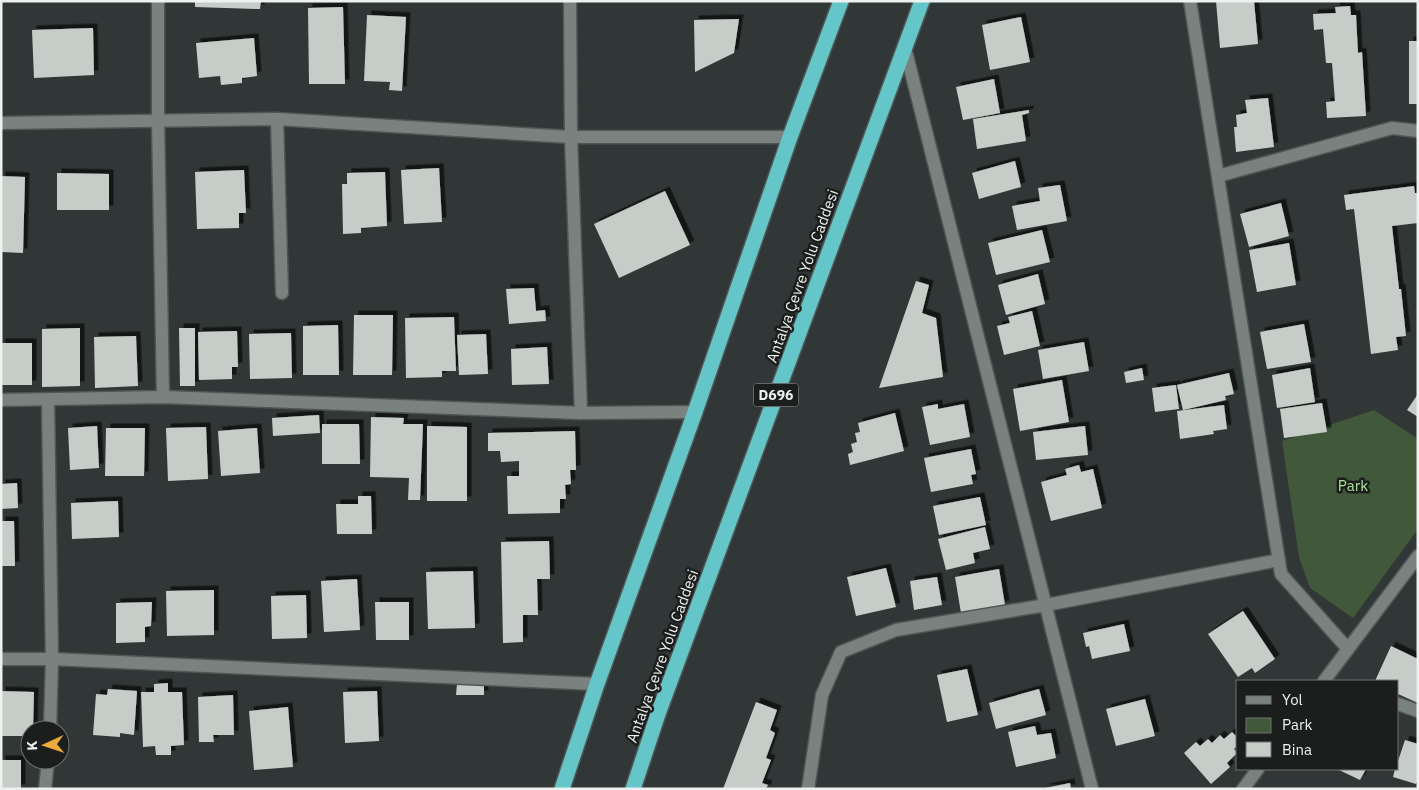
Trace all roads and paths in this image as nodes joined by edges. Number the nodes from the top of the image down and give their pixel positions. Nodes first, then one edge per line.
1 (158, 1) edge
2 (570, 1) edge
3 (841, 1) edge
4 (922, 1) edge
5 (1190, 1) edge
6 (905, 48) junction
7 (277, 119) junction
8 (158, 120) junction
9 (1, 123) edge
10 (1418, 131) edge
11 (570, 137) junction
12 (790, 137) junction
13 (1218, 176) junction
14 (282, 293) dead end
15 (164, 397) junction
16 (1, 400) edge
17 (48, 400) junction
18 (695, 412) junction
19 (581, 413) junction
20 (1418, 556) edge
21 (1279, 560) junction
22 (1046, 605) junction
23 (1348, 649) junction
24 (1, 659) edge
25 (52, 659) junction
26 (1327, 680) edge
27 (596, 684) junction
28 (1399, 704) edge
29 (1418, 711) edge
30 (50, 720) edge
31 (47, 770) edge
32 (1257, 770) edge
33 (45, 789) edge
34 (562, 789) edge
35 (633, 789) edge
36 (808, 789) edge
37 (1092, 789) edge
38 (1243, 789) edge

1 - 8 street
2 - 11 street
3 - 12 highway
4 - 6 highway, Antalya Çevre Yolu Caddesi / D696
5 - 13 street
6 - 22 street
6 - 35 highway, Antalya Çevre Yolu Caddesi / D696
7 - 8 street
7 - 11 street
7 - 14 street
8 - 9 street
8 - 15 street
10 - 13 street
11 - 12 street
11 - 19 street
12 - 18 highway
13 - 21 street
15 - 17 street
15 - 19 street
16 - 17 street
17 - 25 street
18 - 19 street
18 - 27 highway
20 - 23 street
21 - 22 street
21 - 23 street
22 - 36 street
22 - 37 street
23 - 26 street
24 - 25 street
25 - 27 street
25 - 30 street
27 - 34 highway
28 - 29 street
31 - 33 street
32 - 38 street

